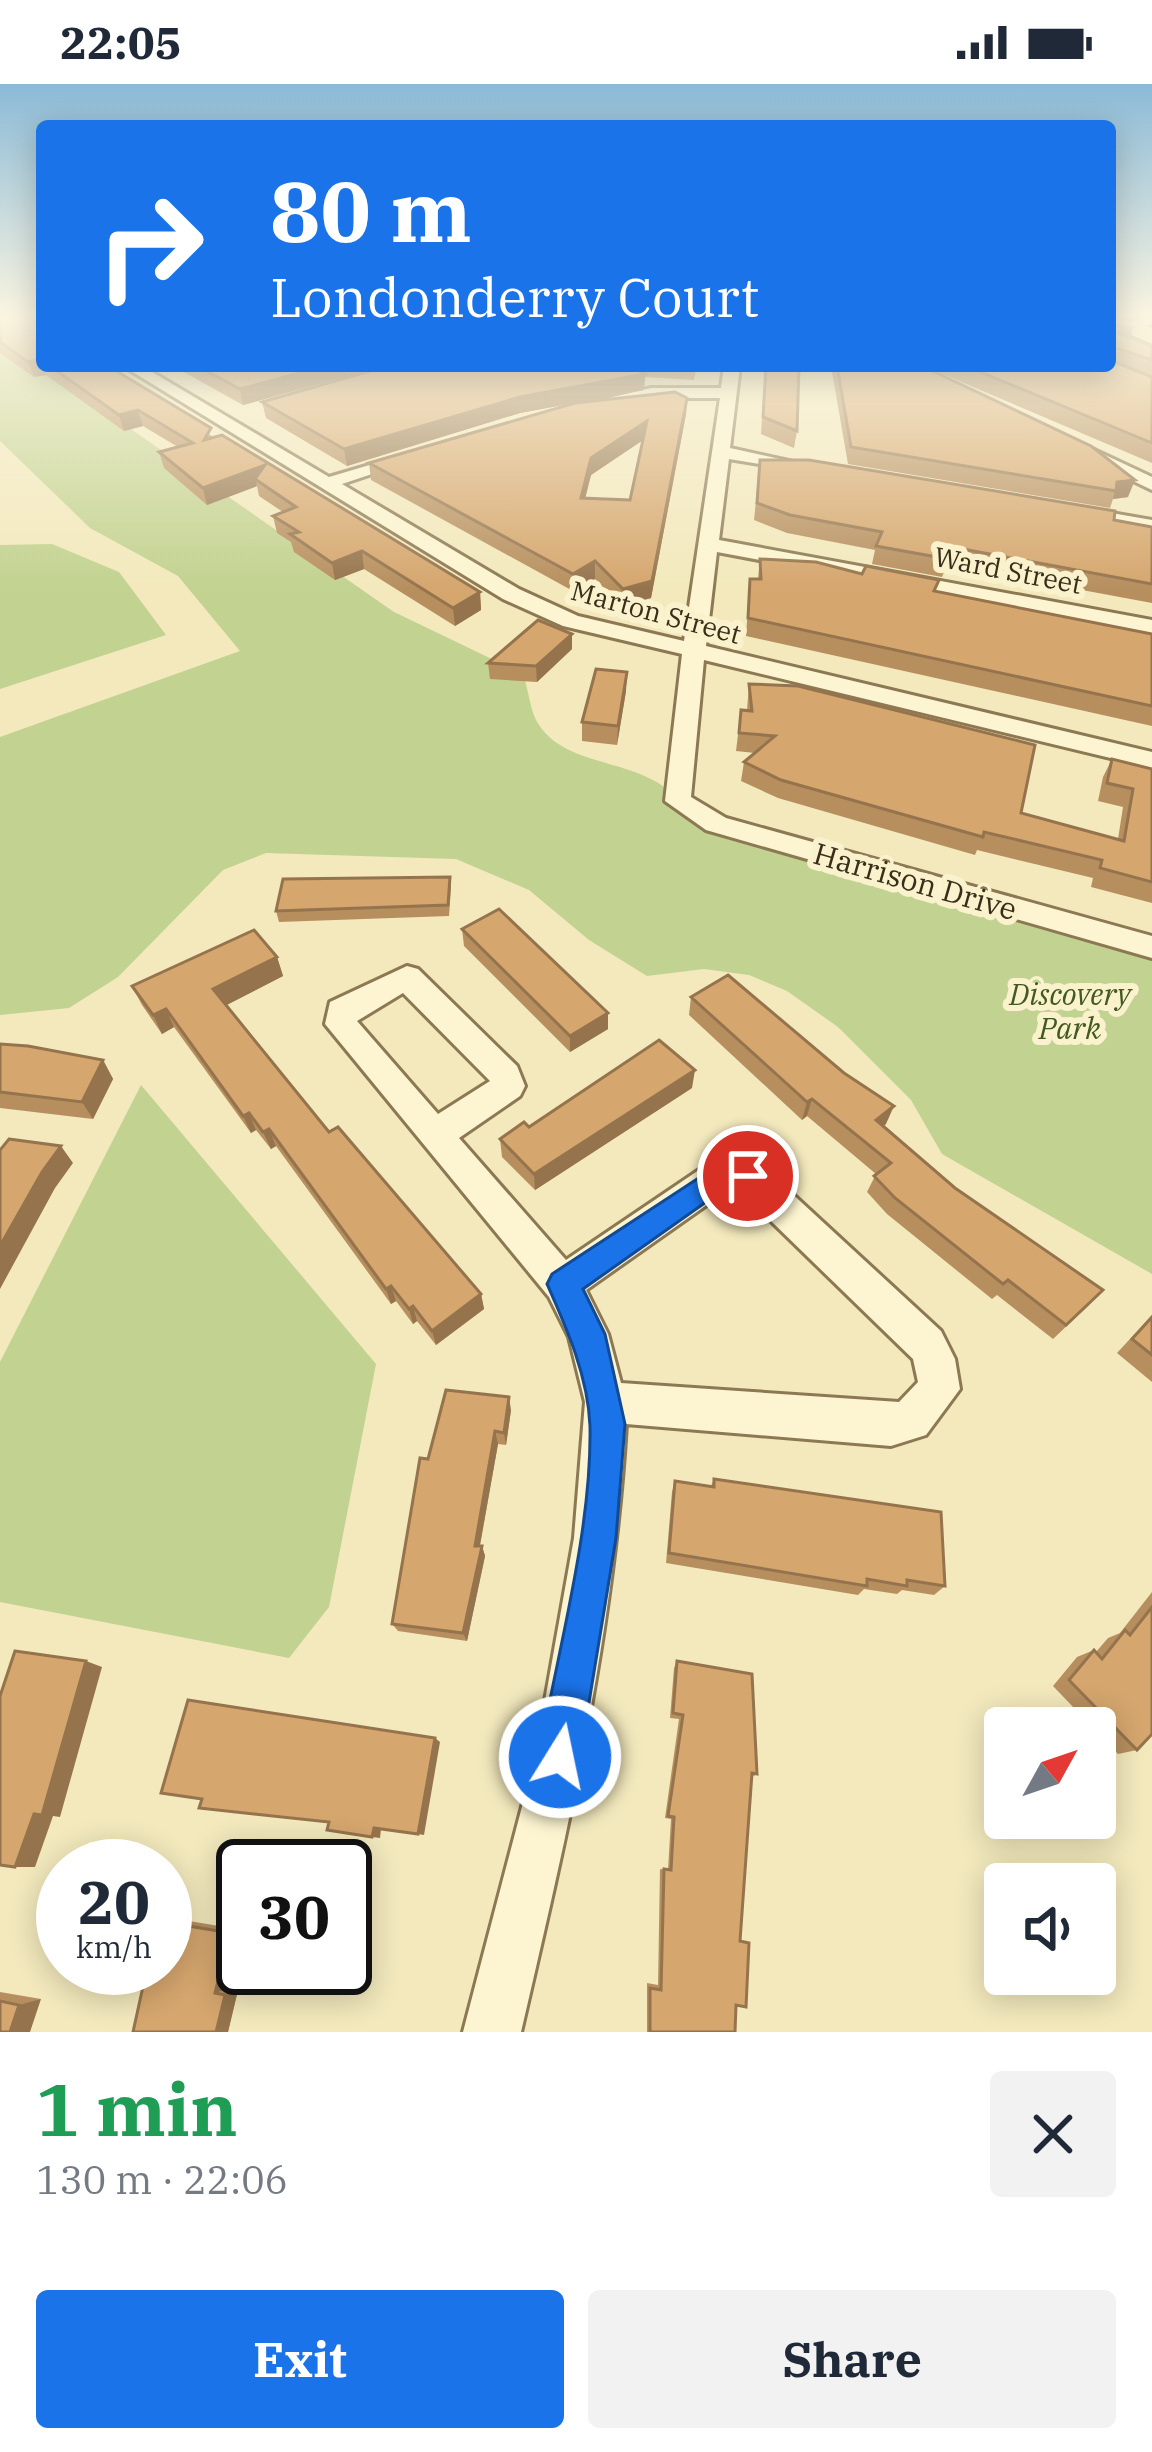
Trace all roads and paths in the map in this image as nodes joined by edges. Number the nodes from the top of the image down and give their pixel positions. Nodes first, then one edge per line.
1 (214, 407) edge
2 (583, 407) edge
3 (727, 407) edge
4 (544, 415) edge
5 (1051, 435) edge
6 (437, 446) edge
7 (720, 452) junction
8 (834, 471) edge
9 (325, 484) junction
10 (1152, 484) edge
11 (1038, 506) edge
12 (1152, 526) edge
13 (711, 544) junction
14 (1152, 628) edge
15 (693, 653) junction
16 (1152, 760) edge
17 (1152, 947) edge
18 (435, 1135) junction
19 (563, 1284) junction
20 (606, 1402) junction
21 (492, 2032) edge

1 - 9 street, Marton Street
2 - 4 street
3 - 7 street
5 - 10 street
6 - 9 street
7 - 8 street
7 - 13 street
9 - 15 street, Marton Street
11 - 12 street
13 - 14 street, Ward Street
13 - 15 street
15 - 16 street, Marton Street
15 - 17 street, Harrison Drive
18 - 18 street
18 - 19 street
19 - 20 street
19 - 20 street
20 - 21 street

